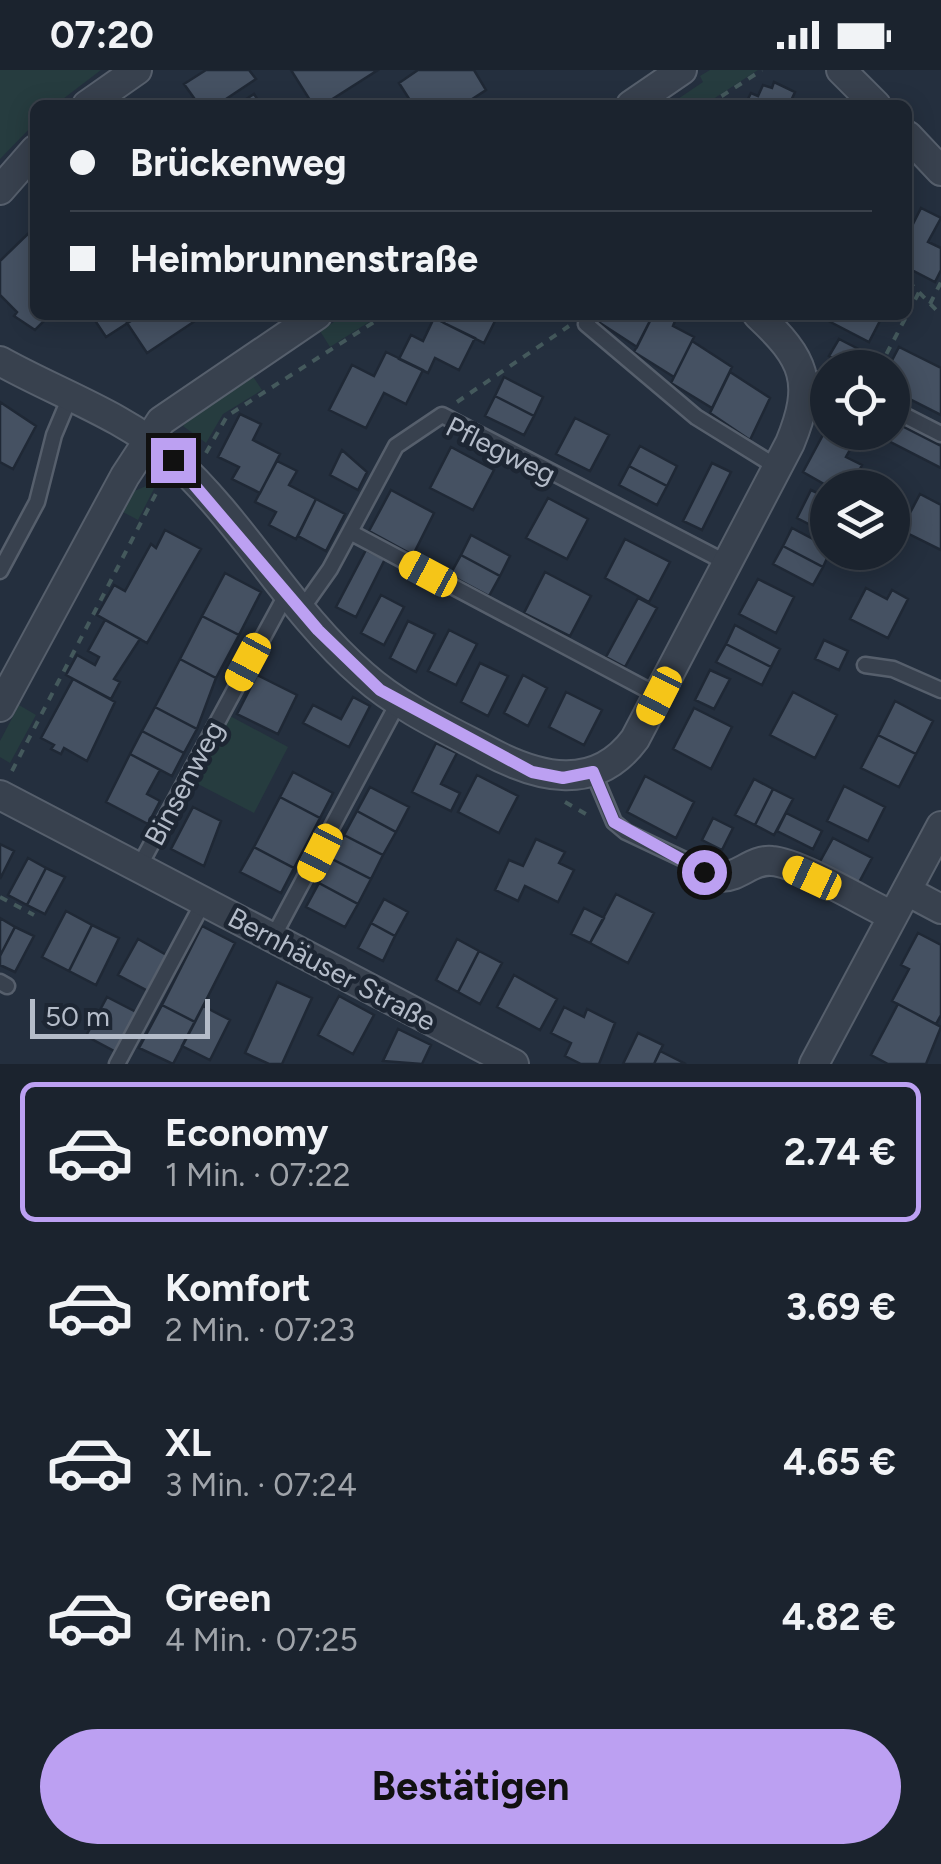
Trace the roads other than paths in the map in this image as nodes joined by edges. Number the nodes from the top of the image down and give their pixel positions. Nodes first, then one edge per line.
1 (137, 70) edge
2 (682, 70) edge
3 (841, 70) edge
4 (94, 100) edge
5 (638, 100) edge
6 (871, 100) edge
7 (912, 140) edge
8 (30, 156) edge
9 (941, 171) edge
10 (0, 190) edge
11 (309, 320) edge
12 (588, 320) edge
13 (763, 320) edge
14 (0, 361) edge
15 (810, 372) edge
16 (810, 392) edge
17 (70, 397) junction
18 (910, 418) edge
19 (941, 434) edge
20 (147, 438) junction
21 (777, 466) junction
22 (350, 532) junction
23 (726, 563) junction
24 (0, 571) edge
25 (294, 602) junction
26 (864, 666) dead end
27 (941, 690) edge
28 (659, 696) junction
29 (399, 701) junction
30 (0, 707) edge
31 (593, 772) junction
32 (3, 789) edge
33 (941, 826) edge
34 (139, 868) junction
35 (721, 877) joint
36 (204, 901) junction
37 (900, 904) junction
38 (941, 910) edge
39 (272, 939) junction
40 (117, 1064) edge
41 (514, 1064) edge
42 (814, 1064) edge

1 - 4 street
2 - 5 street
3 - 6 street
7 - 9 street
8 - 10 street
11 - 20 street
12 - 21 lane
13 - 15 street
14 - 17 street
16 - 21 street
17 - 20 street
17 - 24 lane
18 - 19 lane
20 - 25 street
20 - 30 street
21 - 23 street
22 - 23 lane, Pflegweg
22 - 25 lane, Pflegweg
22 - 28 lane
23 - 28 street
25 - 29 street
25 - 34 lane, Binsenweg
26 - 27 lane
28 - 31 street
29 - 31 street
29 - 39 lane
31 - 35 lane
32 - 34 street, Bernhäuser Straße
33 - 37 street
34 - 36 street, Bernhäuser Straße
35 - 37 street
36 - 39 street, Bernhäuser Straße
36 - 40 lane, Bernhäuser Straße
37 - 38 street
37 - 42 street
39 - 41 street, Bernhäuser Straße

